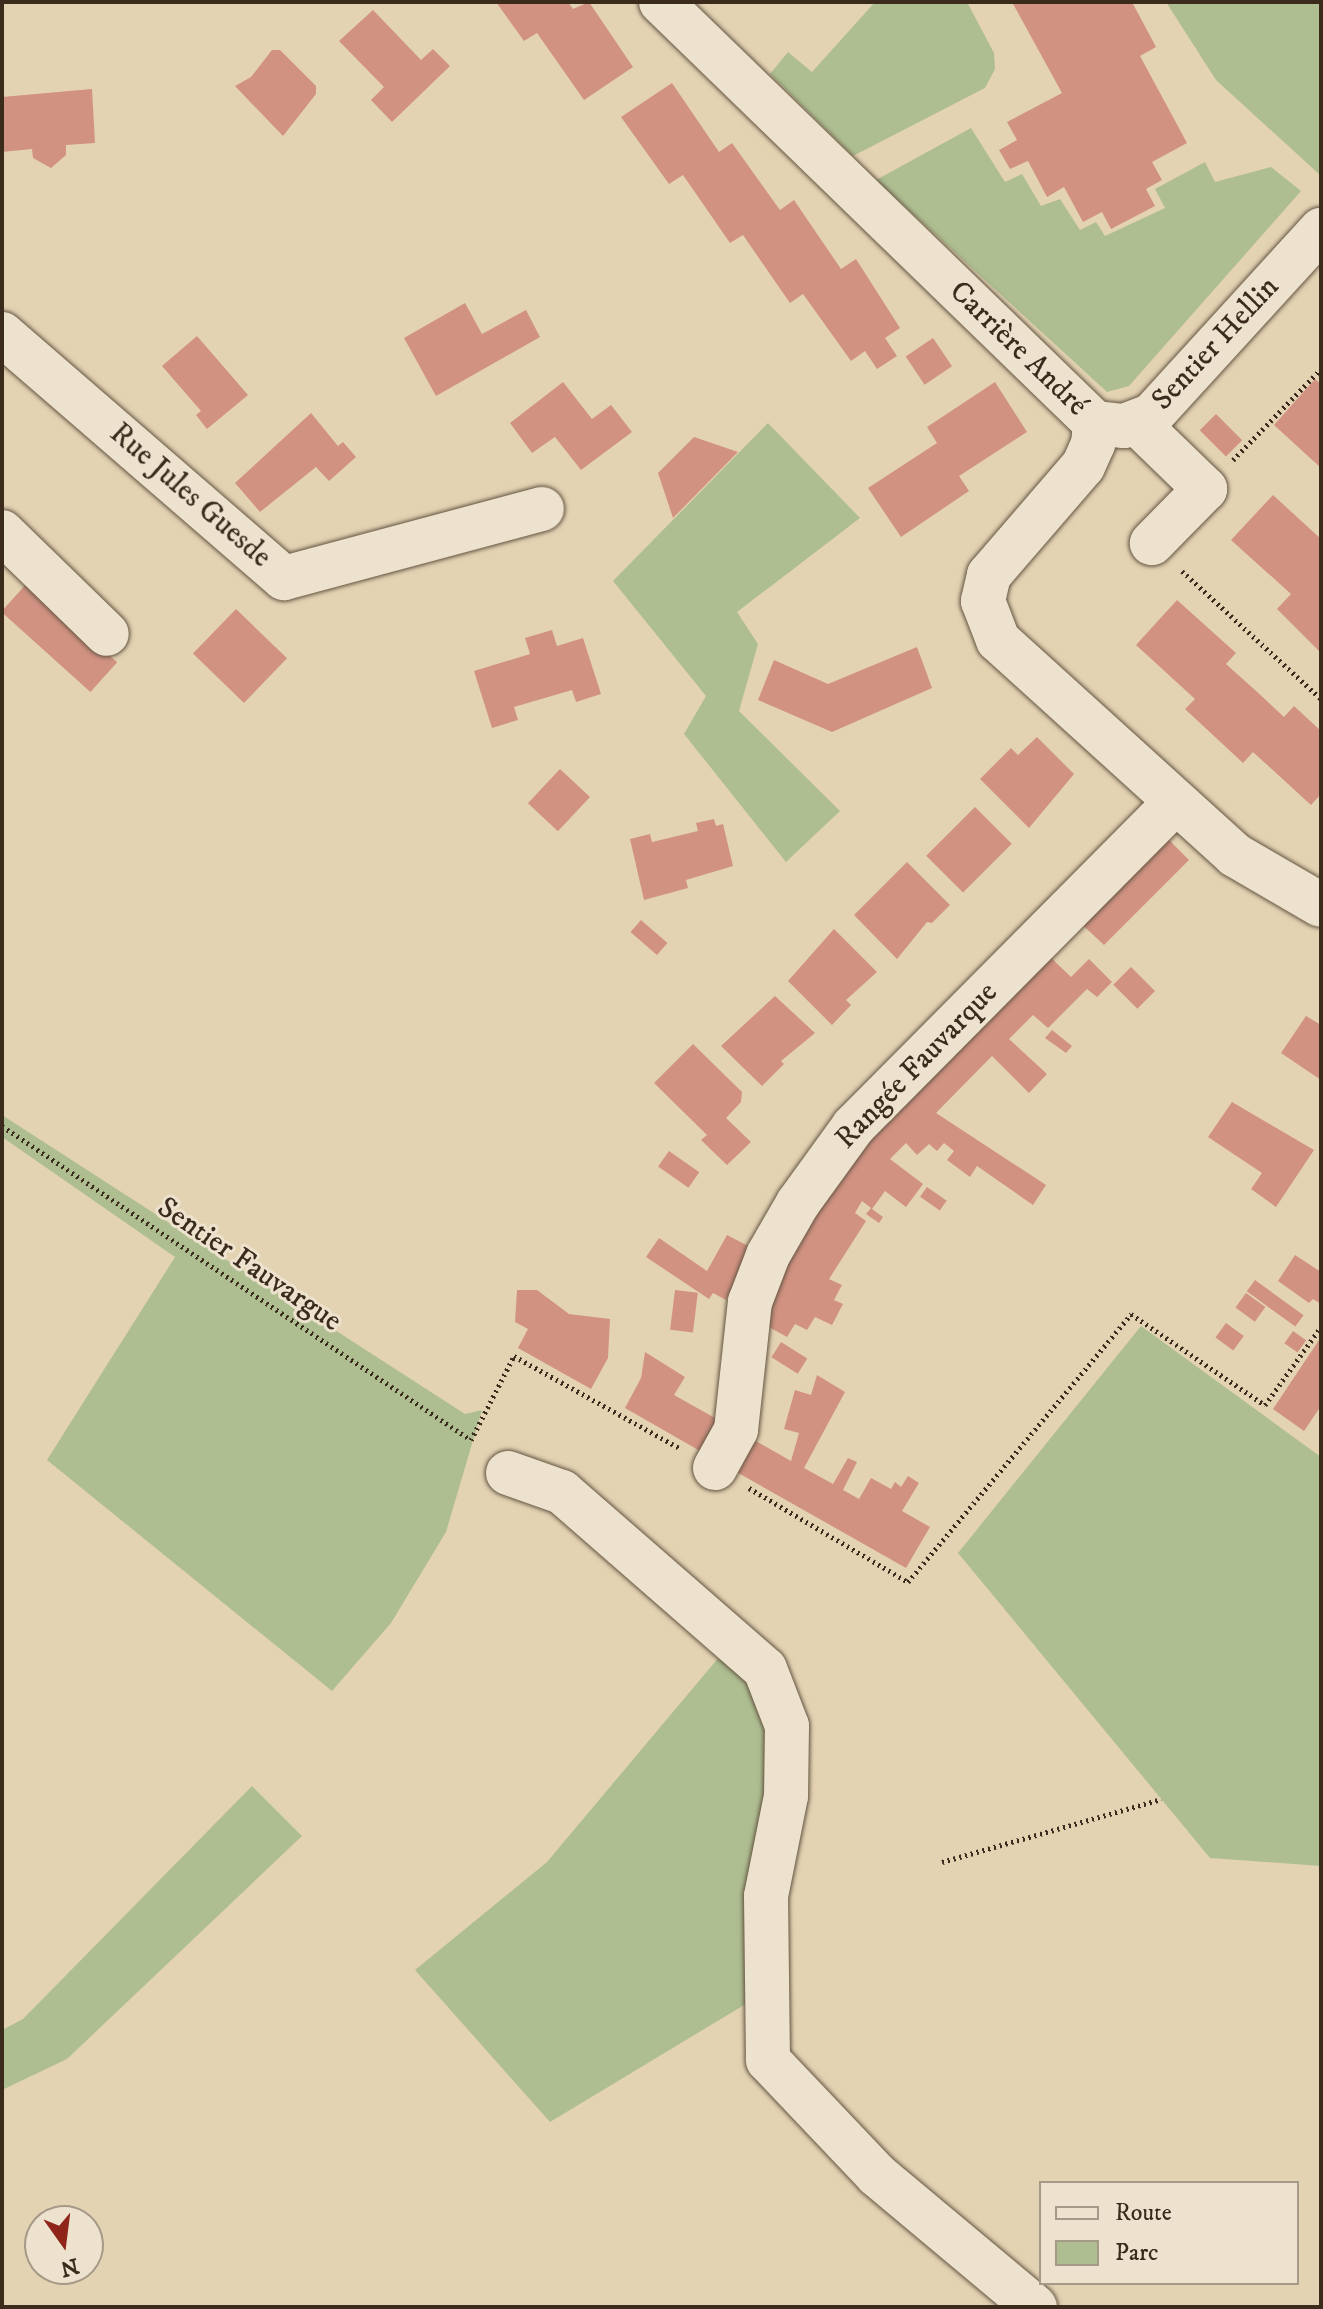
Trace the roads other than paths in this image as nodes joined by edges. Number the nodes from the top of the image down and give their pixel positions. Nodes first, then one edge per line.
1 (661, 2) edge
2 (1321, 230) edge
3 (2, 334) edge
4 (1116, 423) junction
5 (542, 509) dead end
6 (2, 532) edge
7 (1152, 543) road end
8 (107, 634) dead end
9 (1175, 803) junction
10 (1321, 905) edge
11 (715, 1468) road end
12 (508, 1473) dead end
13 (1035, 2307) edge

1 - 4 street, Carrière André
2 - 4 street, Sentier Hellin
3 - 5 street, Rue Jules Guesde
4 - 7 street
4 - 9 street, Carrière André
6 - 8 street
9 - 10 street, Carrière André
9 - 11 street, Rangée Fauvarque
12 - 13 street

